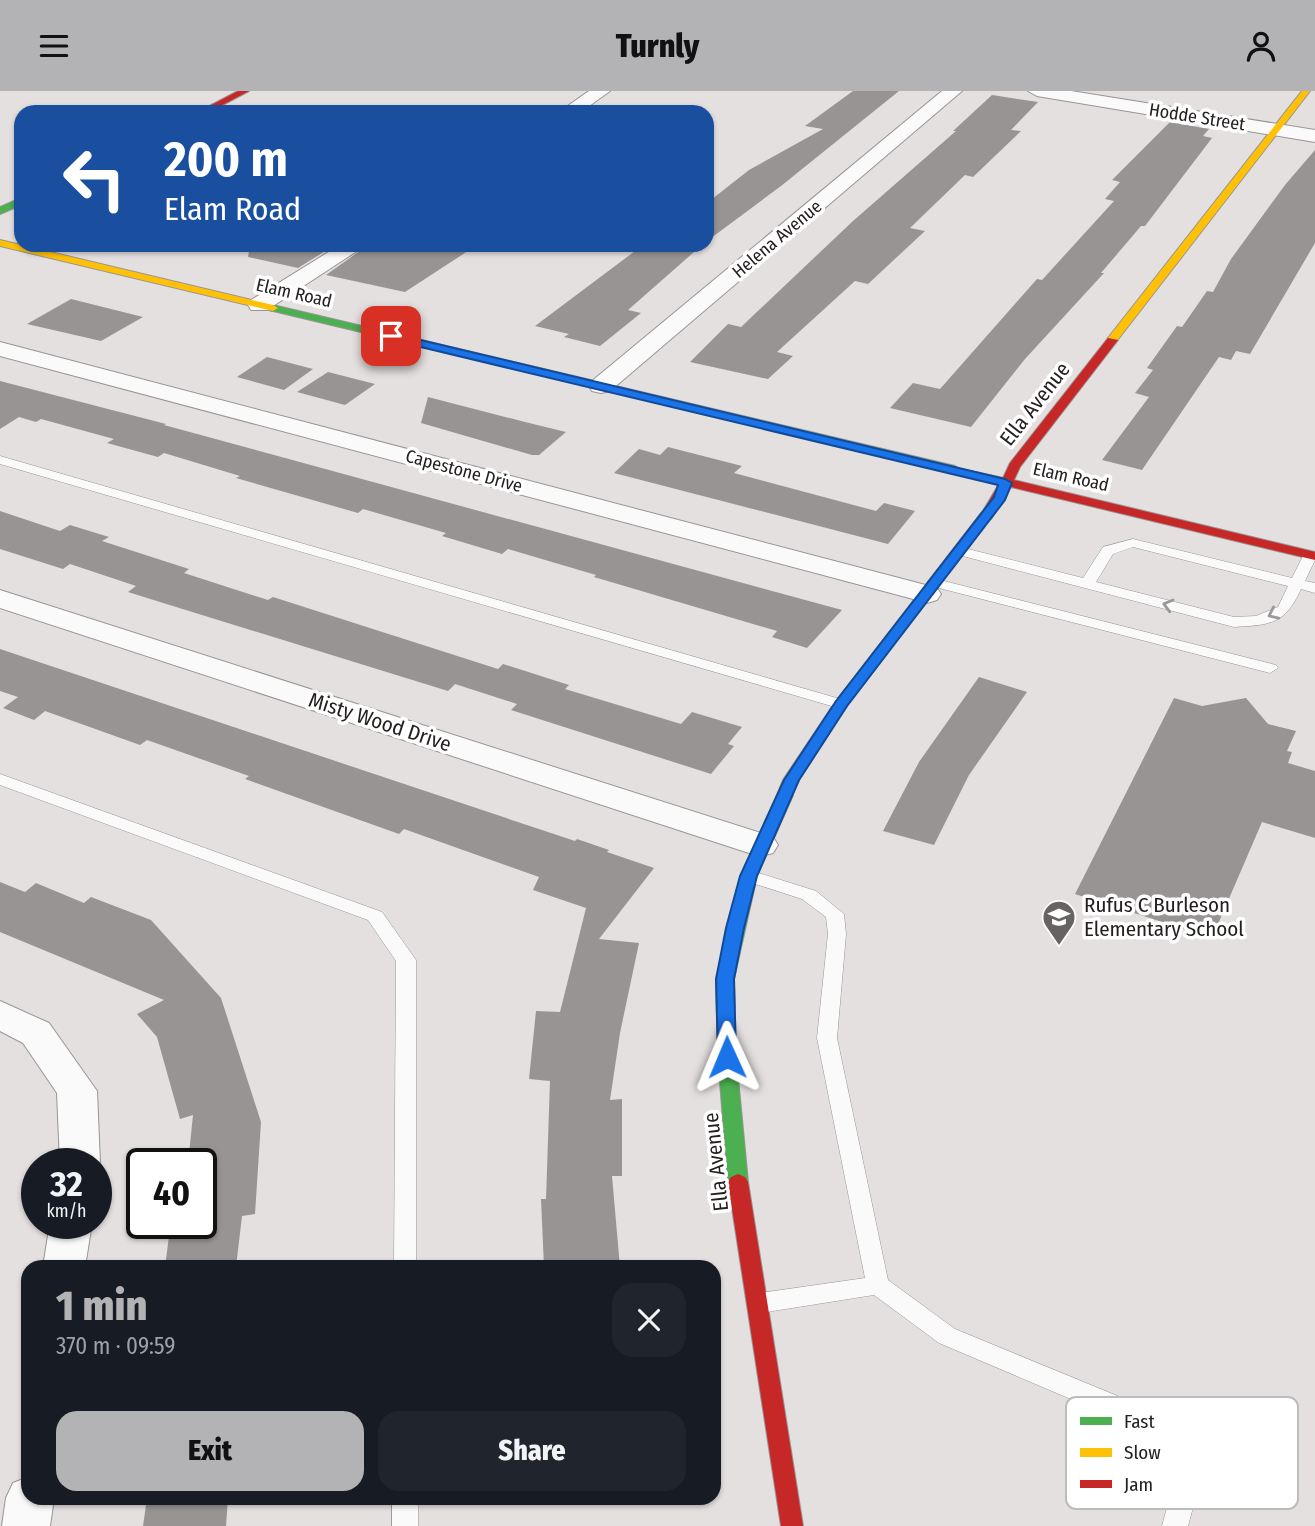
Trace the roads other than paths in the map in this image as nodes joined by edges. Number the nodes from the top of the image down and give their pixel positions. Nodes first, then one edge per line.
1 (245, 91) edge
2 (601, 91) edge
3 (953, 91) edge
4 (1037, 91) edge
5 (1306, 91) edge
6 (216, 105) edge
7 (579, 105) edge
8 (1276, 129) junction
9 (1315, 136) edge
10 (38, 252) edge
11 (344, 252) edge
12 (260, 305) junction
13 (0, 349) edge
14 (601, 386) junction
15 (0, 460) edge
16 (1005, 483) junction
17 (960, 551) junction
18 (1313, 555) edge
19 (1087, 584) junction
20 (1296, 584) junction
21 (1315, 588) edge
22 (932, 589) junction
23 (0, 599) edge
24 (1270, 669) dead end
25 (841, 704) junction
26 (0, 779) edge
27 (761, 845) junction
28 (749, 876) junction
29 (0, 1014) edge
30 (80, 1148) edge
31 (68, 1239) edge
32 (65, 1260) edge
33 (405, 1260) edge
34 (878, 1285) junction
35 (757, 1304) junction
36 (1092, 1397) edge
37 (29, 1505) edge
38 (405, 1505) edge
39 (1180, 1509) edge
40 (26, 1526) edge
41 (405, 1526) edge
42 (792, 1526) edge
43 (1175, 1526) edge

1 - 6 street
2 - 7 street
3 - 14 street, Helena Avenue
4 - 8 street, Hodde Street
5 - 8 street, Ella Avenue
8 - 9 street, Hodde Street
8 - 16 street, Ella Avenue
10 - 12 street, Elam Road
11 - 12 street
12 - 14 street, Elam Road
13 - 22 street, Capestone Drive
14 - 16 street, Elam Road
15 - 25 lane
16 - 17 street, Ella Avenue
16 - 18 street, Elam Road
17 - 19 lane
17 - 22 street, Ella Avenue
18 - 20 lane
20 -> 19 lane
19 - 20 lane
20 - 21 lane
22 - 24 lane
22 - 25 street, Ella Avenue
23 - 27 street, Misty Wood Drive
25 - 27 street, Ella Avenue
26 - 33 lane
27 - 28 street, Ella Avenue
28 - 34 lane
28 - 35 street, Ella Avenue
29 - 30 street
31 - 32 street
34 - 35 lane
34 - 36 lane
35 - 42 street, Ella Avenue
37 - 40 street
38 - 41 lane
39 - 43 lane

